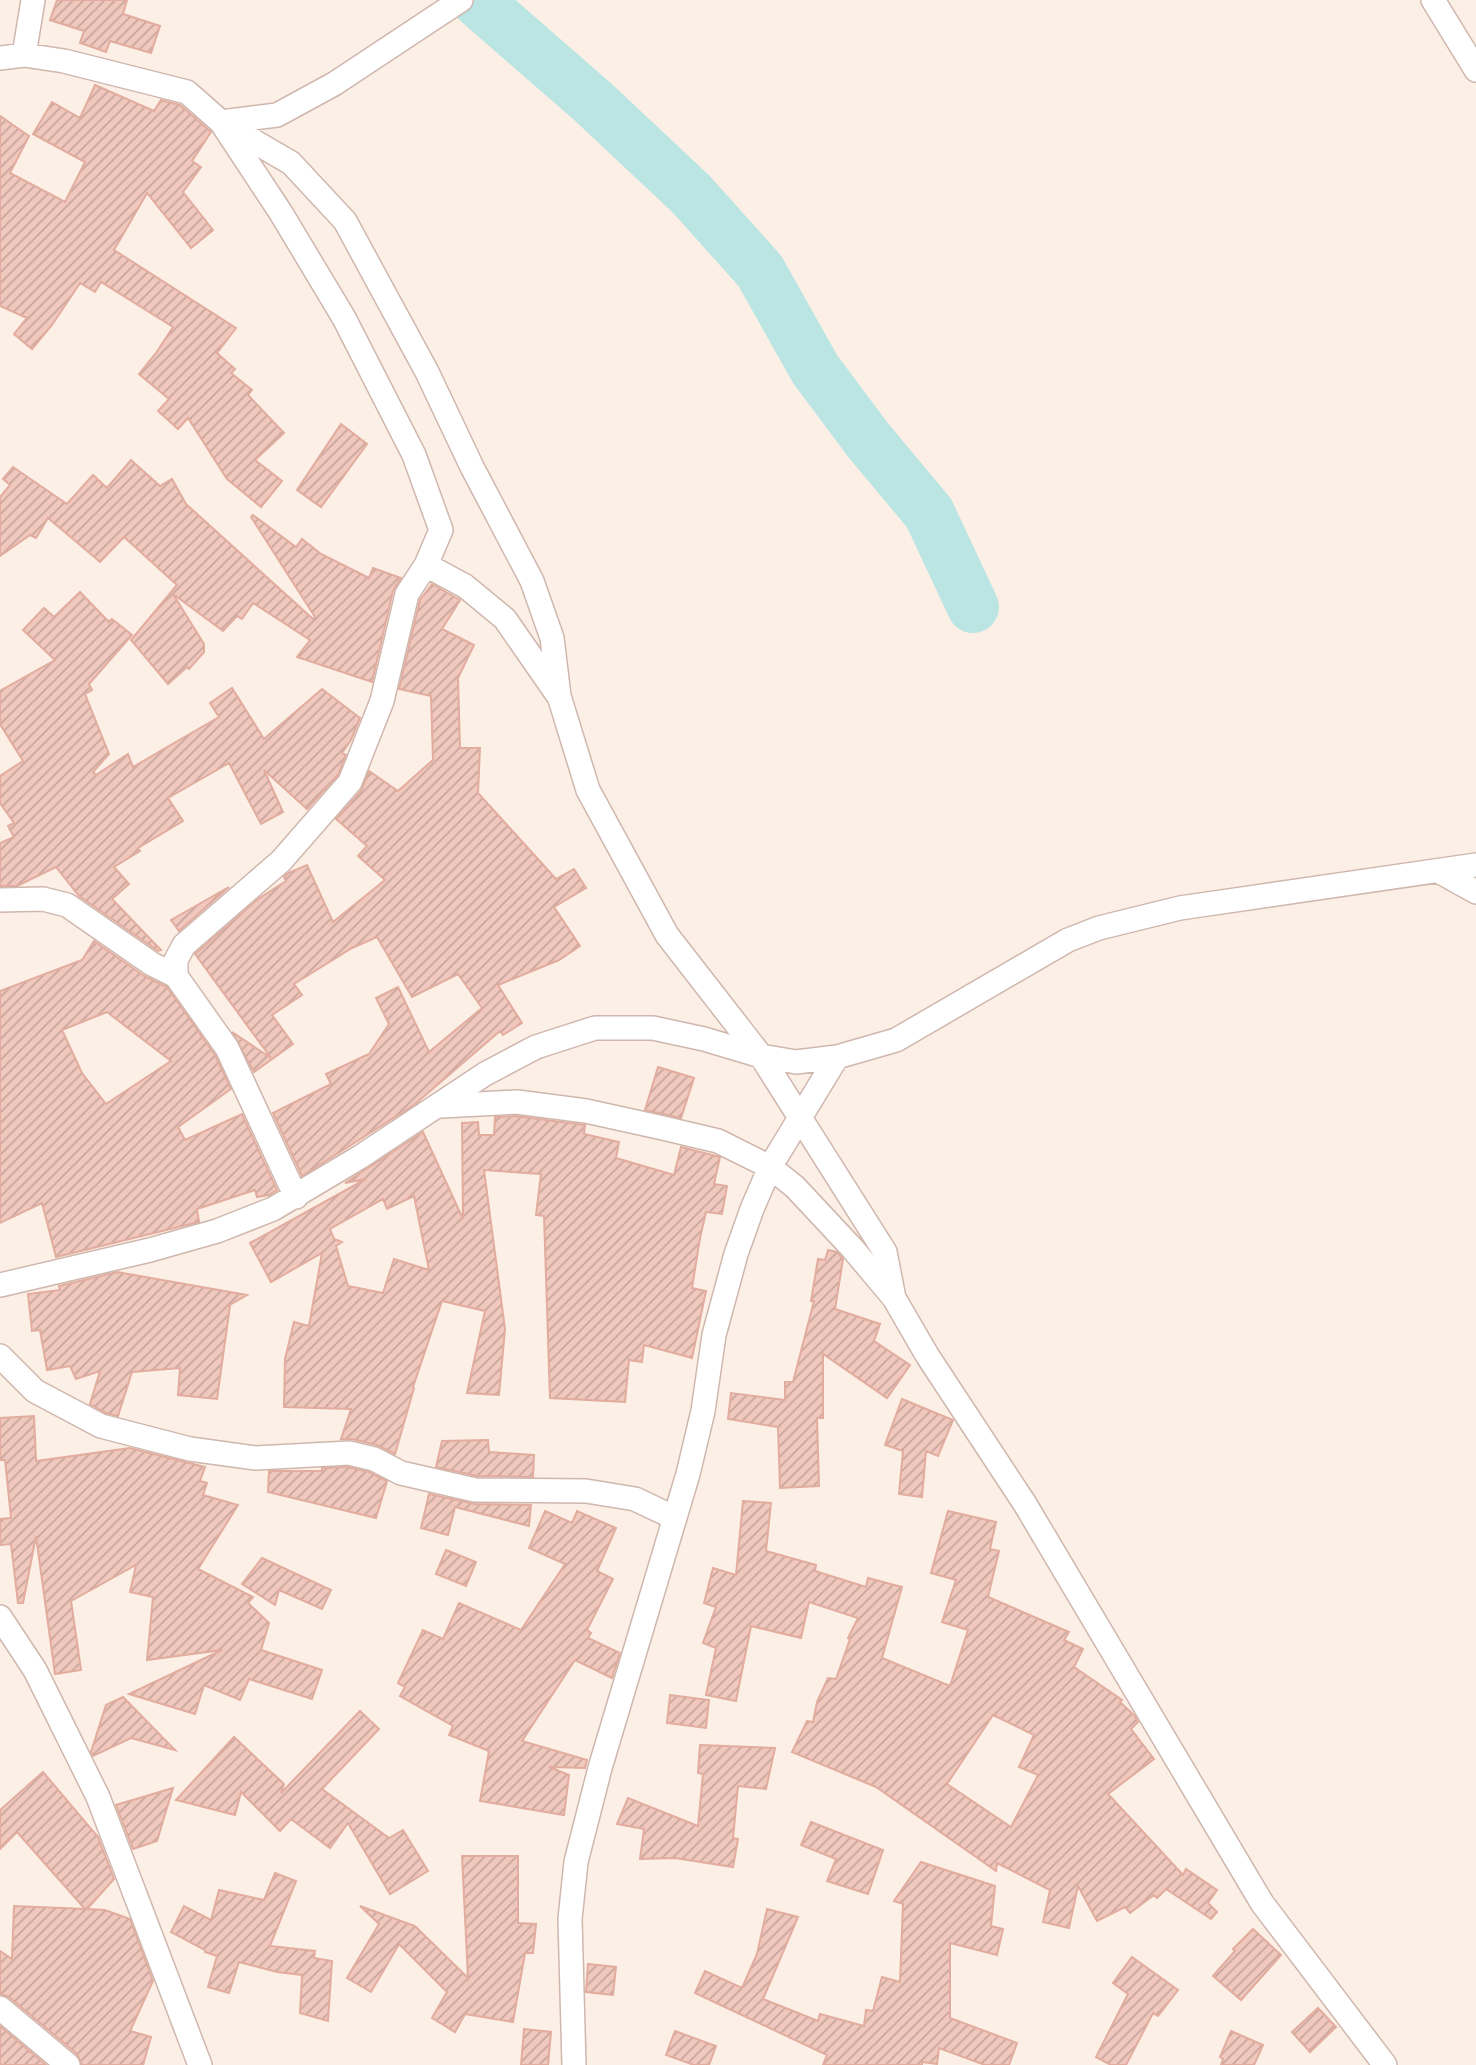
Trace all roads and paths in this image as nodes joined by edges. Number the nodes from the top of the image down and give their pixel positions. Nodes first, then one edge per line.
1 (33, 0) edge
2 (461, 0) edge
3 (1433, 0) edge
4 (24, 55) junction
5 (0, 58) edge
6 (1476, 70) edge
7 (221, 122) junction
8 (426, 565) junction
9 (559, 696) junction
10 (1476, 865) edge
11 (1440, 872) junction
12 (1476, 892) edge
13 (0, 900) edge
14 (176, 976) junction
15 (761, 1056) junction
16 (837, 1057) junction
17 (436, 1107) junction
18 (800, 1118) junction
19 (770, 1167) junction
20 (296, 1197) junction
21 (0, 1285) edge
22 (894, 1298) junction
23 (0, 1356) edge
24 (675, 1518) junction
25 (1, 1620) edge
26 (0, 2008) edge
27 (68, 2065) edge
28 (200, 2065) edge
29 (574, 2065) edge
30 (1385, 2065) edge

1 - 4 street
2 - 7 street
3 - 6 street
4 - 5 street
4 - 7 street
7 - 8 street
7 - 9 street
8 - 9 street
8 - 14 street
9 - 15 street
10 - 11 street
11 - 12 street
11 - 16 street
13 - 14 street
14 - 20 street
15 - 16 street
15 - 17 street
15 - 18 street
16 - 18 street
17 - 19 street
17 - 20 street
18 - 19 street
18 - 22 street
19 - 22 street
19 - 24 street
20 - 21 street
22 - 30 street
23 - 24 street
24 - 29 street
25 - 28 street
26 - 27 street

